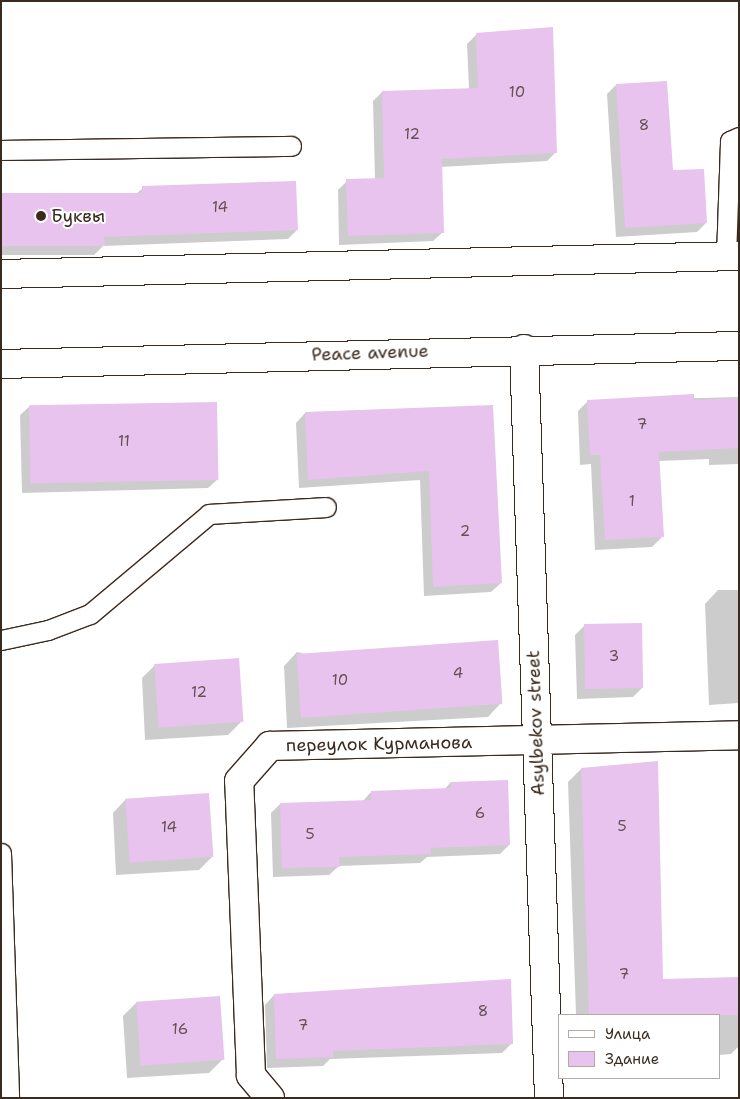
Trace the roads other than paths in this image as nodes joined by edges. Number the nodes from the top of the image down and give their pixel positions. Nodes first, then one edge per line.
1 (739, 137) edge
2 (291, 146) dead end
3 (1, 150) edge
4 (733, 256) edge
5 (1, 274) edge
6 (739, 346) edge
7 (524, 349) junction
8 (1, 364) edge
9 (326, 507) dead end
10 (1, 640) edge
11 (739, 734) edge
12 (537, 741) junction
13 (1, 854) edge
14 (9, 1098) edge
15 (270, 1098) edge
16 (549, 1098) edge

1 - 4 lane
2 - 3 lane
4 - 5 street
6 - 7 street, Peace avenue
7 - 8 street, Peace avenue
7 - 12 street, Asylbekov street
9 - 10 lane
11 - 12 street, переулок Курманова
12 - 15 street, переулок Курманова
12 - 16 street, Asylbekov street
13 - 14 lane

